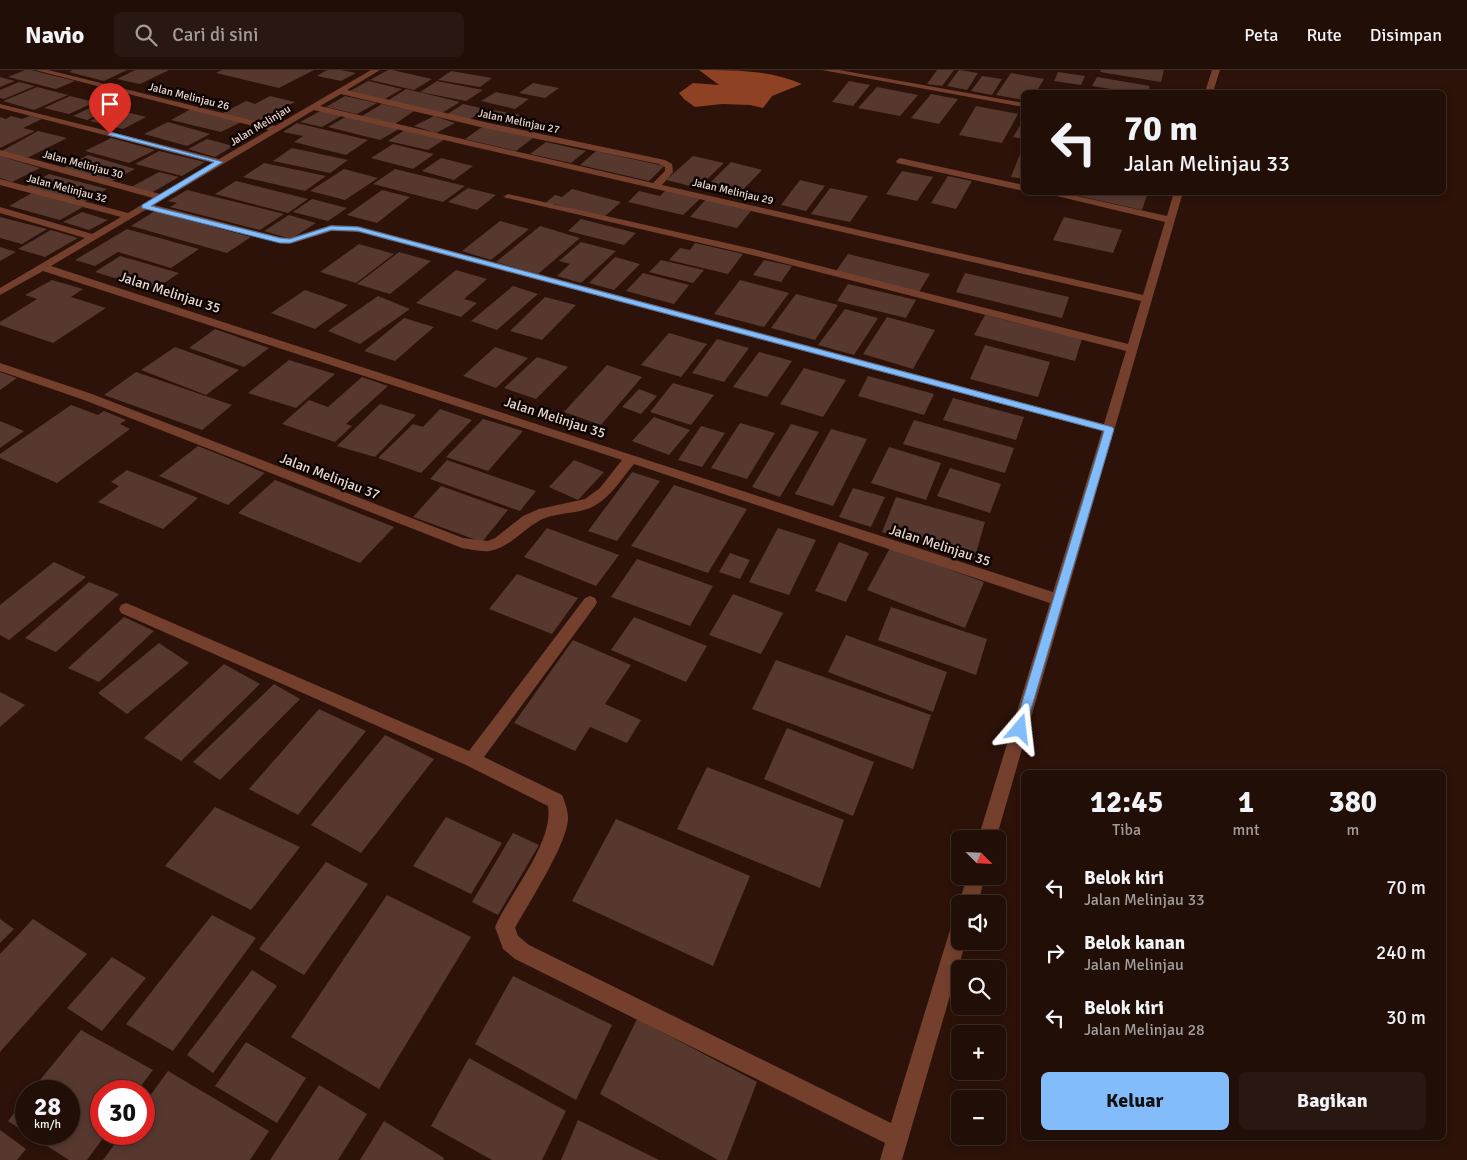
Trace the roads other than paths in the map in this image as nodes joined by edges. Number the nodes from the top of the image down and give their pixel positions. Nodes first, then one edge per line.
1 (39, 70) edge
2 (376, 70) edge
3 (826, 70) edge
4 (1216, 70) edge
5 (1210, 90) edge
6 (340, 91) junction
7 (1021, 104) edge
8 (0, 106) edge
9 (313, 107) junction
10 (275, 129) junction
11 (0, 153) edge
12 (900, 161) dead end
13 (220, 162) junction
14 (0, 182) edge
15 (656, 185) junction
16 (1021, 187) edge
17 (1058, 195) edge
18 (1178, 195) edge
19 (161, 197) junction
20 (508, 197) dead end
21 (145, 206) junction
22 (0, 210) edge
23 (129, 216) junction
24 (1171, 220) junction
25 (92, 238) junction
26 (42, 267) junction
27 (0, 292) edge
28 (1147, 299) junction
29 (1133, 348) junction
30 (0, 367) edge
31 (1109, 429) junction
32 (631, 458) junction
33 (1058, 600) junction
34 (590, 602) dead end
35 (126, 609) dead end
36 (472, 760) junction
37 (990, 830) edge
38 (954, 950) edge
39 (898, 1138) junction
40 (892, 1160) edge

1 - 10 street, Jalan Melinjau 26
2 - 6 street, Jalan Melinjau
3 - 7 street
4 - 5 street
6 - 9 street, Jalan Melinjau
6 - 15 street, Jalan Melinjau 27
8 - 13 street
9 - 10 street, Jalan Melinjau
9 - 15 street, Jalan Melinjau 29
10 - 13 street, Jalan Melinjau
11 - 19 street, Jalan Melinjau 30
12 - 16 street
13 - 19 street, Jalan Melinjau
14 - 23 street, Jalan Melinjau 32
15 - 28 street, Jalan Melinjau 29
17 - 24 street
18 - 24 street
19 - 21 street, Jalan Melinjau
20 - 29 street
21 - 23 street, Jalan Melinjau
21 - 31 street
22 - 25 street
23 - 25 street, Jalan Melinjau
24 - 28 street
25 - 26 street, Jalan Melinjau
26 - 27 street, Jalan Melinjau
26 - 32 street, Jalan Melinjau 35
28 - 29 street
29 - 31 street
30 - 32 street, Jalan Melinjau 37
31 - 33 street
32 - 33 street, Jalan Melinjau 35
33 - 37 street
34 - 36 street
35 - 36 street
36 - 39 street
38 - 39 street
39 - 40 street

